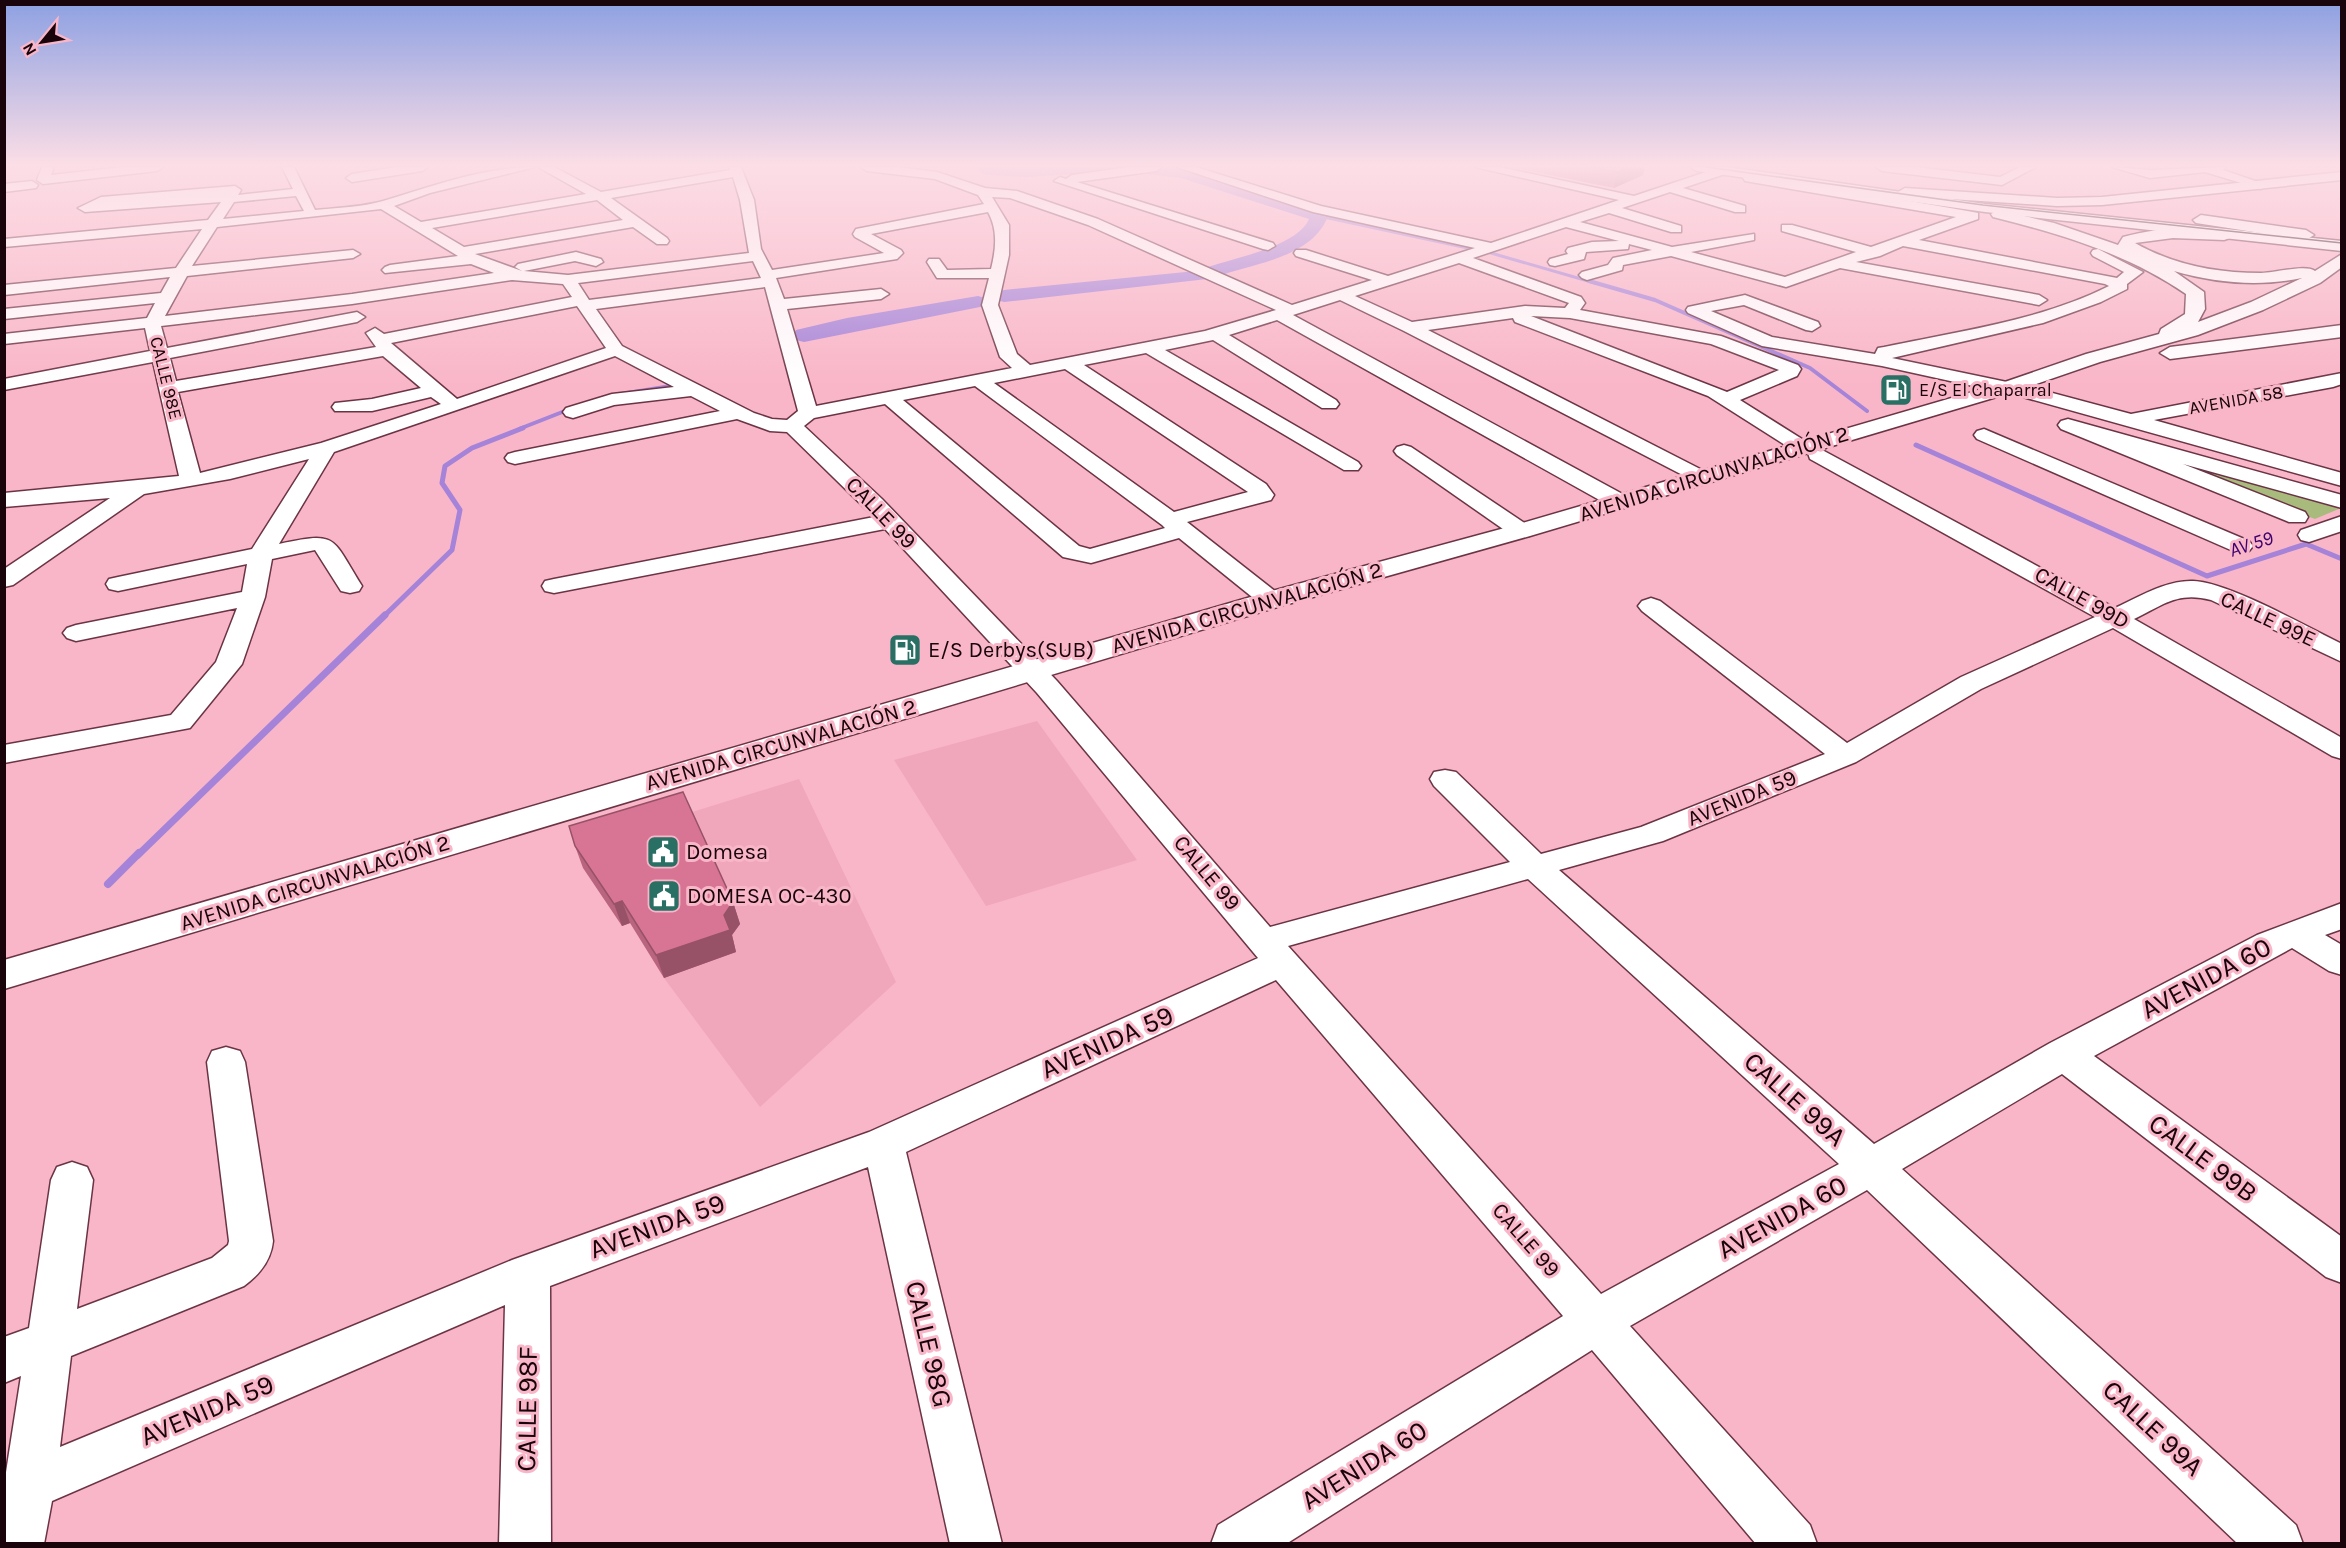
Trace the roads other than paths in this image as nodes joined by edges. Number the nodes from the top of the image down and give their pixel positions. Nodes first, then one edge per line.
1 (43, 239) edge
2 (202, 239) edge
3 (443, 239) edge
4 (547, 239) edge
5 (659, 239) edge
6 (753, 239) edge
7 (870, 239) edge
8 (1002, 239) edge
9 (1130, 239) edge
10 (1246, 239) edge
11 (1455, 239) edge
12 (1515, 239) edge
13 (1626, 239) edge
14 (1739, 239) edge
15 (1826, 239) edge
16 (1907, 239) edge
17 (2086, 239) edge
18 (2132, 239) edge
19 (2303, 239) edge
20 (662, 241) dead end
21 (1902, 241) junction
22 (4, 243) edge
23 (1268, 246) dead end
24 (1650, 246) junction
25 (1490, 247) junction
26 (1870, 252) junction
27 (1301, 253) dead end
28 (1675, 253) junction
29 (2098, 253) dead end
30 (354, 254) dead end
31 (467, 255) junction
32 (758, 256) junction
33 (1457, 256) junction
34 (1903, 258) dead end
35 (2340, 258) edge
36 (596, 262) dead end
37 (934, 262) dead end
38 (1556, 262) dead end
39 (1839, 264) junction
40 (390, 270) dead end
41 (181, 272) junction
42 (998, 273) junction
43 (506, 274) junction
44 (1587, 275) dead end
45 (1763, 277) junction
46 (768, 278) junction
47 (568, 280) junction
48 (1389, 280) junction
49 (1734, 283) dead end
50 (2118, 283) junction
51 (4, 290) edge
52 (881, 294) dead end
53 (1341, 295) junction
54 (167, 297) junction
55 (352, 299) junction
56 (2039, 300) dead end
57 (583, 303) junction
58 (776, 305) junction
59 (1284, 312) junction
60 (514, 313) junction
61 (1511, 313) junction
62 (1570, 313) junction
63 (4, 314) edge
64 (363, 316) junction
65 (152, 323) junction
66 (1812, 326) dead end
67 (1410, 327) junction
68 (522, 330) dead end
69 (2342, 331) edge
70 (1216, 334) junction
71 (4, 339) edge
72 (384, 345) junction
73 (1151, 349) junction
74 (2149, 349) junction
75 (616, 350) junction
76 (160, 354) junction
77 (4, 355) edge
78 (1882, 361) junction
79 (59, 362) junction
80 (1070, 364) junction
81 (1028, 372) junction
82 (980, 381) junction
83 (2336, 383) edge
84 (4, 385) edge
85 (168, 388) junction
86 (436, 390) junction
87 (693, 390) junction
88 (2014, 390) junction
89 (890, 398) junction
90 (1726, 399) junction
91 (1329, 404) dead end
92 (454, 406) junction
93 (342, 407) dead end
94 (573, 412) dead end
95 (739, 413) junction
96 (800, 419) junction
97 (2129, 419) junction
98 (2184, 434) junction
99 (1984, 435) dead end
100 (325, 449) junction
101 (1404, 451) dead end
102 (1810, 452) junction
103 (2161, 457) junction
104 (515, 458) dead end
105 (1351, 466) dead end
106 (1700, 478) junction
107 (191, 480) junction
108 (2342, 480) edge
109 (2091, 481) junction
110 (140, 487) junction
111 (4, 500) edge
112 (1620, 502) junction
113 (2342, 502) edge
114 (889, 521) junction
115 (2342, 523) edge
116 (1176, 525) junction
117 (1521, 531) junction
118 (2241, 546) dead end
119 (261, 554) junction
120 (4, 580) edge
121 (118, 584) dead end
122 (351, 586) dead end
123 (554, 586) dead end
124 (2194, 588) joint
125 (253, 597) junction
126 (1271, 600) junction
127 (1651, 606) dead end
128 (2116, 616) junction
129 (76, 633) dead end
130 (2342, 654) edge
131 (1038, 679) junction
132 (2342, 750) edge
133 (4, 754) edge
134 (1845, 756) junction
135 (1445, 779) dead end
136 (1535, 867) junction
137 (2342, 915) edge
138 (2295, 934) junction
139 (1273, 951) junction
140 (2342, 962) edge
141 (4, 975) edge
142 (4, 997) edge
143 (2064, 1054) junction
144 (226, 1062) dead end
145 (883, 1143) junction
146 (1871, 1167) junction
147 (72, 1180) dead end
148 (2342, 1263) edge
149 (528, 1274) junction
150 (1597, 1321) junction
151 (48, 1344) junction
152 (4, 1360) edge
153 (30, 1485) junction
154 (18, 1544) edge
155 (525, 1544) edge
156 (976, 1544) edge
157 (1237, 1544) edge
158 (1791, 1544) edge
159 (2277, 1544) edge

1 - 22 street
2 - 41 street, CALLE 98E
3 - 31 street
4 - 31 street
5 - 20 street
6 - 32 street
7 - 46 street
8 - 42 street
9 - 59 street
10 - 23 street
11 - 25 street
12 - 25 street
13 - 24 street
14 - 28 street
15 - 26 street
16 - 21 street
17 - 74 main road
18 - 35 main road
19 - 35 main road
21 - 26 street
21 - 50 street
24 - 28 street
24 - 38 street
25 - 33 street
26 - 34 street
26 - 39 street
27 - 48 street
28 - 44 street
28 - 45 street
29 - 50 street
30 - 41 street
31 - 40 street
31 - 43 street
32 - 46 street
32 - 47 street
33 - 48 street
33 - 62 street
35 - 74 main road, AVENIDA CIRCUNVALACIÓN 2
36 - 43 street
37 - 42 street
39 - 45 street
39 - 56 street
41 - 51 street
41 - 54 street, CALLE 98E
42 - 81 street
43 - 47 street
43 - 55 street
45 - 49 street
46 - 57 street
46 - 58 street
47 - 57 street
48 - 53 street
50 - 78 street
52 - 58 street
53 - 59 street
53 - 67 street
54 - 63 street
54 - 65 street, CALLE 98E
55 - 64 street
55 - 65 street
57 - 60 street
57 - 75 street
58 - 96 street
59 - 70 street
59 - 112 street
60 - 68 street
60 - 72 street
61 - 62 street
61 - 67 street
61 - 90 street, CALLE 99D
62 - 90 street
64 - 72 street
64 - 76 street
65 - 71 street
65 - 76 street, CALLE 98E
66 - 78 street
67 - 106 street
69 - 74 main road
70 - 73 street
70 - 91 street
72 - 85 street
72 - 86 street
73 - 80 street
73 - 105 street
74 - 88 main road, AVENIDA CIRCUNVALACIÓN 2
75 - 87 street
75 - 92 street
76 - 79 street
76 - 85 street, CALLE 98E
77 - 79 street
78 - 88 street
79 - 84 street
80 - 81 street
80 - 116 street
81 - 82 street
82 - 89 street
82 - 116 street
83 - 97 street, AVENIDA 58
85 - 107 street, CALLE 98E
86 - 92 street
86 - 93 street
87 - 94 street
87 - 95 street
88 - 97 street
88 - 102 main road, AVENIDA CIRCUNVALACIÓN 2
89 - 96 street
89 - 116 street
90 - 102 street, CALLE 99D
92 - 100 street
95 - 96 street
95 - 104 street
96 - 114 street, CALLE 99
97 - 98 street
98 - 103 street
98 - 108 street
99 - 109 street
100 - 107 street
100 - 119 street
101 - 117 street
102 - 106 main road, AVENIDA CIRCUNVALACIÓN 2
102 - 128 street, CALLE 99D
102 - 131 main road, AVENIDA CIRCUNVALACIÓN 2
103 - 109 street
103 - 113 street
103 - 115 street
106 - 112 main road, AVENIDA CIRCUNVALACIÓN 2
107 - 110 street
109 - 118 street
110 - 111 street
110 - 120 street
112 - 117 main road, AVENIDA CIRCUNVALACIÓN 2
114 - 123 street
114 - 131 street, CALLE 99
116 - 126 street
117 - 126 main road, AVENIDA CIRCUNVALACIÓN 2
119 - 121 street
119 - 122 street
119 - 125 street
124 - 128 street, AVENIDA 59
124 - 130 street, CALLE 99E
125 - 129 street
125 - 133 street
126 - 131 main road, AVENIDA CIRCUNVALACIÓN 2
127 - 134 street
128 - 132 street, CALLE 99D
128 - 134 street, AVENIDA 59
131 - 139 street, CALLE 99
131 - 141 main road, AVENIDA CIRCUNVALACIÓN 2
131 - 142 main road, AVENIDA CIRCUNVALACIÓN 2
134 - 136 street, AVENIDA 59
135 - 136 street, CALLE 99A
136 - 139 street, AVENIDA 59
136 - 146 street, CALLE 99A
137 - 138 street, AVENIDA 60
138 - 140 street
138 - 143 street, AVENIDA 60
139 - 145 street, AVENIDA 59
139 - 150 street, CALLE 99
143 - 146 street, AVENIDA 60
143 - 148 street, CALLE 99B
144 - 151 street
145 - 149 street, AVENIDA 59
145 - 156 street, CALLE 98G
146 - 150 street, AVENIDA 60
146 - 159 street, CALLE 99A
147 - 151 street
149 - 153 street, AVENIDA 59
149 - 155 street, CALLE 98F
150 - 157 street, AVENIDA 60
150 - 158 street, CALLE 99
151 - 152 street
151 - 153 street
153 - 154 street

